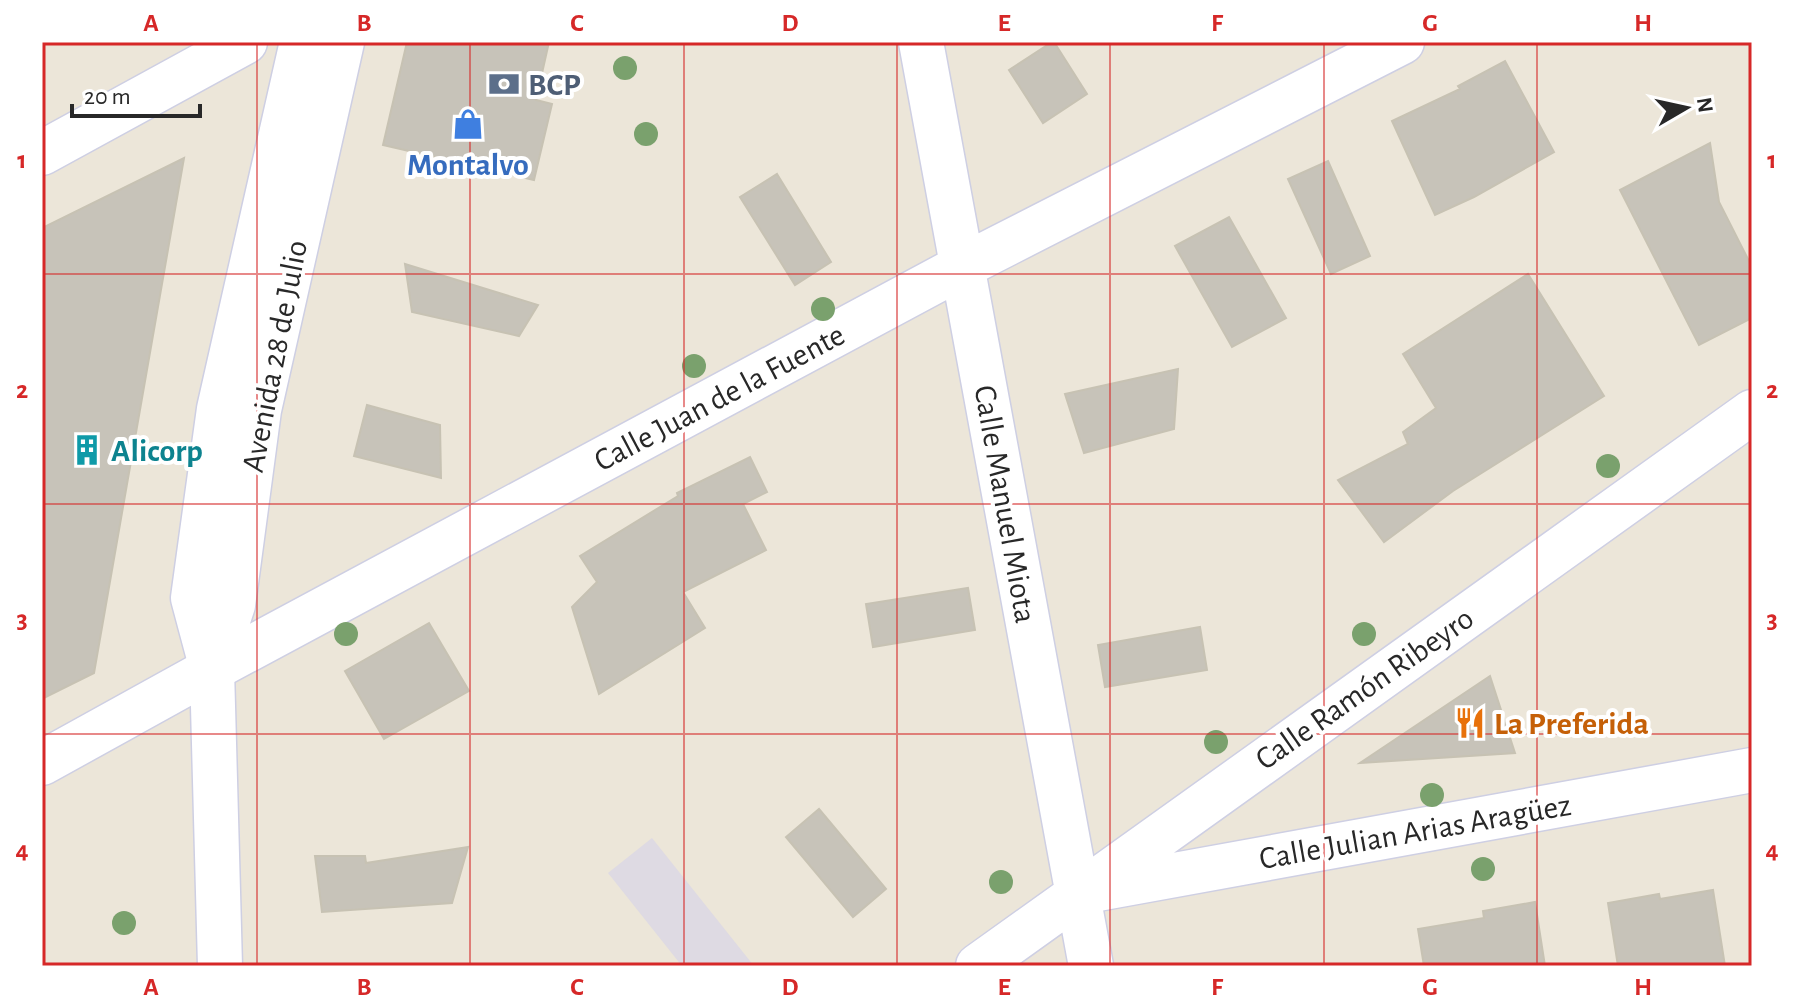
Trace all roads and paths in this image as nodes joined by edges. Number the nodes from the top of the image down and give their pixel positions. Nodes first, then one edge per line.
1 (245, 42) edge
2 (302, 42) edge
3 (342, 42) edge
4 (921, 42) edge
5 (1402, 42) edge
6 (42, 153) edge
7 (963, 266) junction
8 (1752, 412) edge
9 (212, 669) junction
10 (42, 763) edge
11 (1752, 770) edge
12 (1078, 893) junction
13 (220, 966) edge
14 (978, 966) edge
15 (1091, 966) edge

1 - 6 street
2 - 9 street, Avenida 28 de Julio
3 - 9 street, Avenida 28 de Julio
4 - 7 street, Calle Manuel Miota
5 - 7 street, Calle Juan de la Fuente
7 - 9 street, Calle Juan de la Fuente
7 - 12 street, Calle Manuel Miota
8 - 12 street, Calle Ramón Ribeyro
9 - 10 street, Calle Juan de la Fuente
9 - 13 street, Avenida 28 de Julio
11 - 12 street, Calle Julian Arias Aragüez
12 - 14 street, Calle Ramón Ribeyro
12 - 15 street, Calle Manuel Miota

